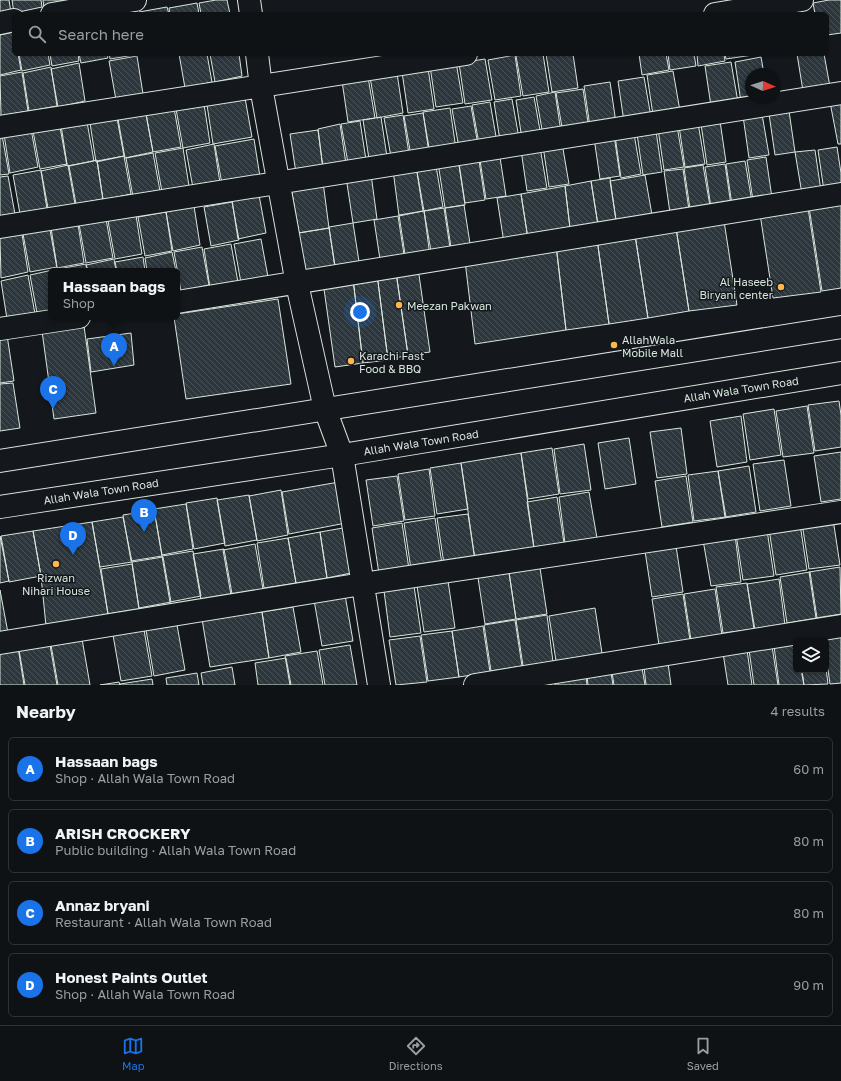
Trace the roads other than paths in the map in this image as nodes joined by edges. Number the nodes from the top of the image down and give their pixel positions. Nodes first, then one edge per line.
1 (135, 0) edge
2 (249, 0) edge
3 (802, 0) edge
4 (64, 12) edge
5 (251, 12) edge
6 (727, 12) edge
7 (12, 20) edge
8 (0, 23) edge
9 (257, 56) edge
10 (454, 56) edge
11 (261, 87) junction
12 (841, 93) edge
13 (0, 127) edge
14 (278, 184) junction
15 (841, 194) edge
16 (0, 227) edge
17 (297, 284) junction
18 (180, 302) edge
19 (59, 320) edge
20 (841, 327) edge
21 (0, 329) edge
22 (841, 373) edge
23 (325, 409) junction
24 (342, 455) junction
25 (0, 461) edge
26 (0, 507) edge
27 (841, 512) edge
28 (362, 584) junction
29 (841, 626) edge
30 (0, 644) edge
31 (379, 685) edge
32 (475, 685) edge

1 - 4 street
2 - 5 street
3 - 6 street
7 - 8 street
9 - 11 street
10 - 11 street
11 - 13 street
11 - 14 street
12 - 14 street
14 - 16 street
14 - 17 street
15 - 17 street
17 - 18 street
17 - 23 street
19 - 21 street
20 - 23 street
22 - 24 street, Allah Wala Town Road
23 - 24 street
23 - 25 street
24 - 26 street, Allah Wala Town Road
24 - 28 street
27 - 28 street
28 - 30 street
28 - 31 street
29 - 32 street

